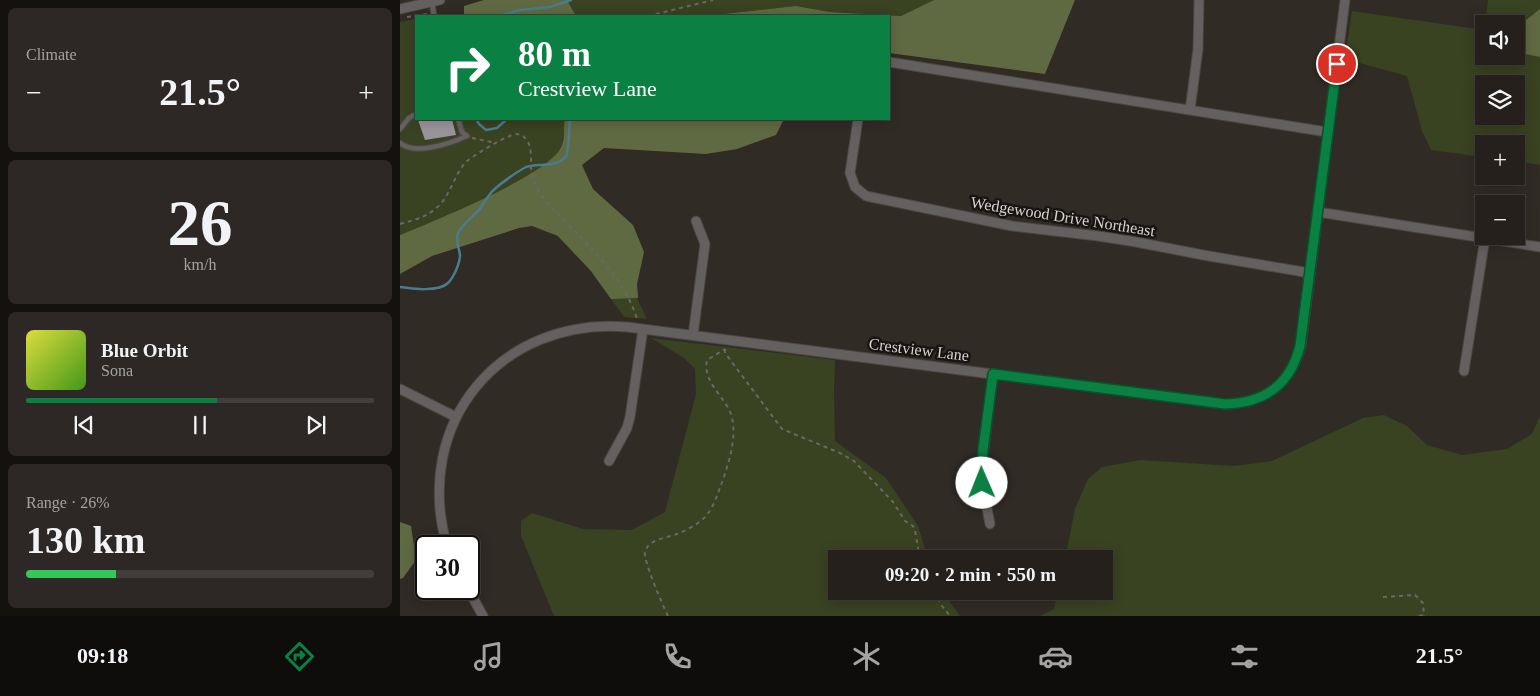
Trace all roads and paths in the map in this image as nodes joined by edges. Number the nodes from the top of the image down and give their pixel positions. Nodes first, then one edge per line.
1 (713, 0) edge
2 (1199, 0) edge
3 (1345, 0) edge
4 (436, 1) edge
5 (400, 14) edge
6 (434, 14) edge
7 (652, 15) edge
8 (890, 62) edge
9 (1190, 110) junction
10 (415, 115) edge
11 (458, 120) edge
12 (858, 120) edge
13 (400, 129) edge
14 (1327, 132) junction
15 (467, 136) junction
16 (400, 143) edge
17 (496, 143) junction
18 (1318, 212) junction
19 (696, 221) dead end
20 (400, 224) edge
21 (1475, 236) edge
22 (1484, 245) edge
23 (1525, 245) edge
24 (1540, 247) edge
25 (1310, 273) junction
26 (640, 325) junction
27 (693, 335) junction
28 (724, 340) junction
29 (725, 350) junction
30 (1464, 371) dead end
31 (993, 374) junction
32 (400, 389) edge
33 (456, 417) junction
34 (609, 461) dead end
35 (990, 524) dead end
36 (445, 535) edge
37 (918, 550) edge
38 (1384, 596) dead end
39 (474, 600) edge
40 (939, 600) edge
41 (1424, 615) edge
42 (483, 616) edge
43 (668, 616) edge
44 (950, 616) edge
45 (1419, 616) edge

1 - 7 path
2 - 9 street
3 - 14 street, Crestview Lane
4 - 5 street
4 - 6 lane
5 - 6 path
8 - 9 street
9 - 14 street
10 - 13 lane
11 - 15 lane
12 - 25 street, Wedgewood Drive Northeast
14 - 18 street, Crestview Lane
15 - 16 lane
15 - 17 path
17 - 20 path
17 - 26 path
18 - 21 street
18 - 25 street, Crestview Lane
19 - 27 street
22 - 30 street
23 - 24 street
25 - 31 street, Crestview Lane
26 - 27 street, Crestview Lane
26 - 33 street, Crestview Lane
26 - 34 street
27 - 28 street, Crestview Lane
28 - 29 path
28 - 31 street, Crestview Lane
29 - 37 path
29 - 43 path
31 - 35 street
32 - 33 street
33 - 36 street, Crestview Lane
38 - 41 path
39 - 42 street
40 - 44 path
41 - 45 path

